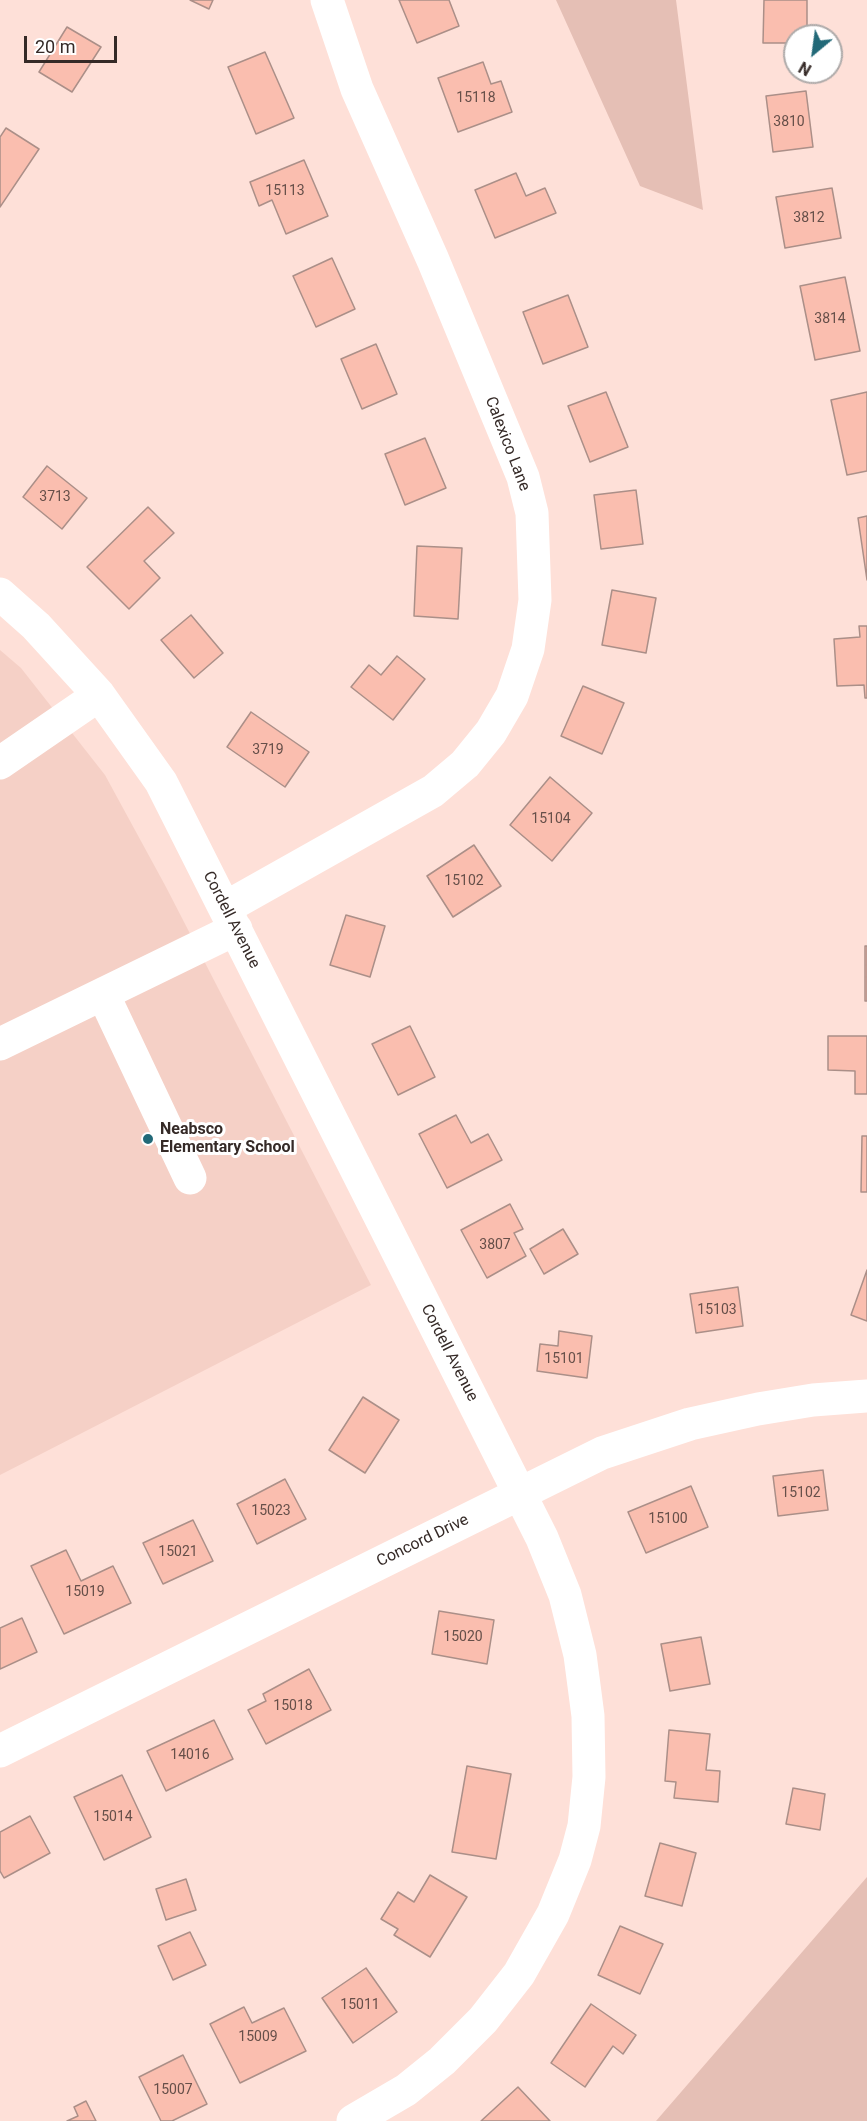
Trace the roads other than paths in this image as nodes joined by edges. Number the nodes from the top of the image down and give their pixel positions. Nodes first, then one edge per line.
1 (327, 0) edge
2 (0, 594) edge
3 (99, 695) junction
4 (0, 763) edge
5 (230, 918) junction
6 (103, 994) junction
7 (0, 1044) edge
8 (190, 1178) dead end
9 (867, 1396) edge
10 (520, 1493) junction
11 (0, 1751) edge
12 (353, 2121) edge

1 - 5 street, Calexico Lane
2 - 3 street, Cordell Avenue
3 - 4 street
3 - 5 street, Cordell Avenue
5 - 6 street, Calexico Lane
5 - 10 street, Cordell Avenue
6 - 7 street, Calexico Lane
6 - 8 street
9 - 10 street, Concord Drive
10 - 11 street, Concord Drive
10 - 12 street, Cordell Avenue

